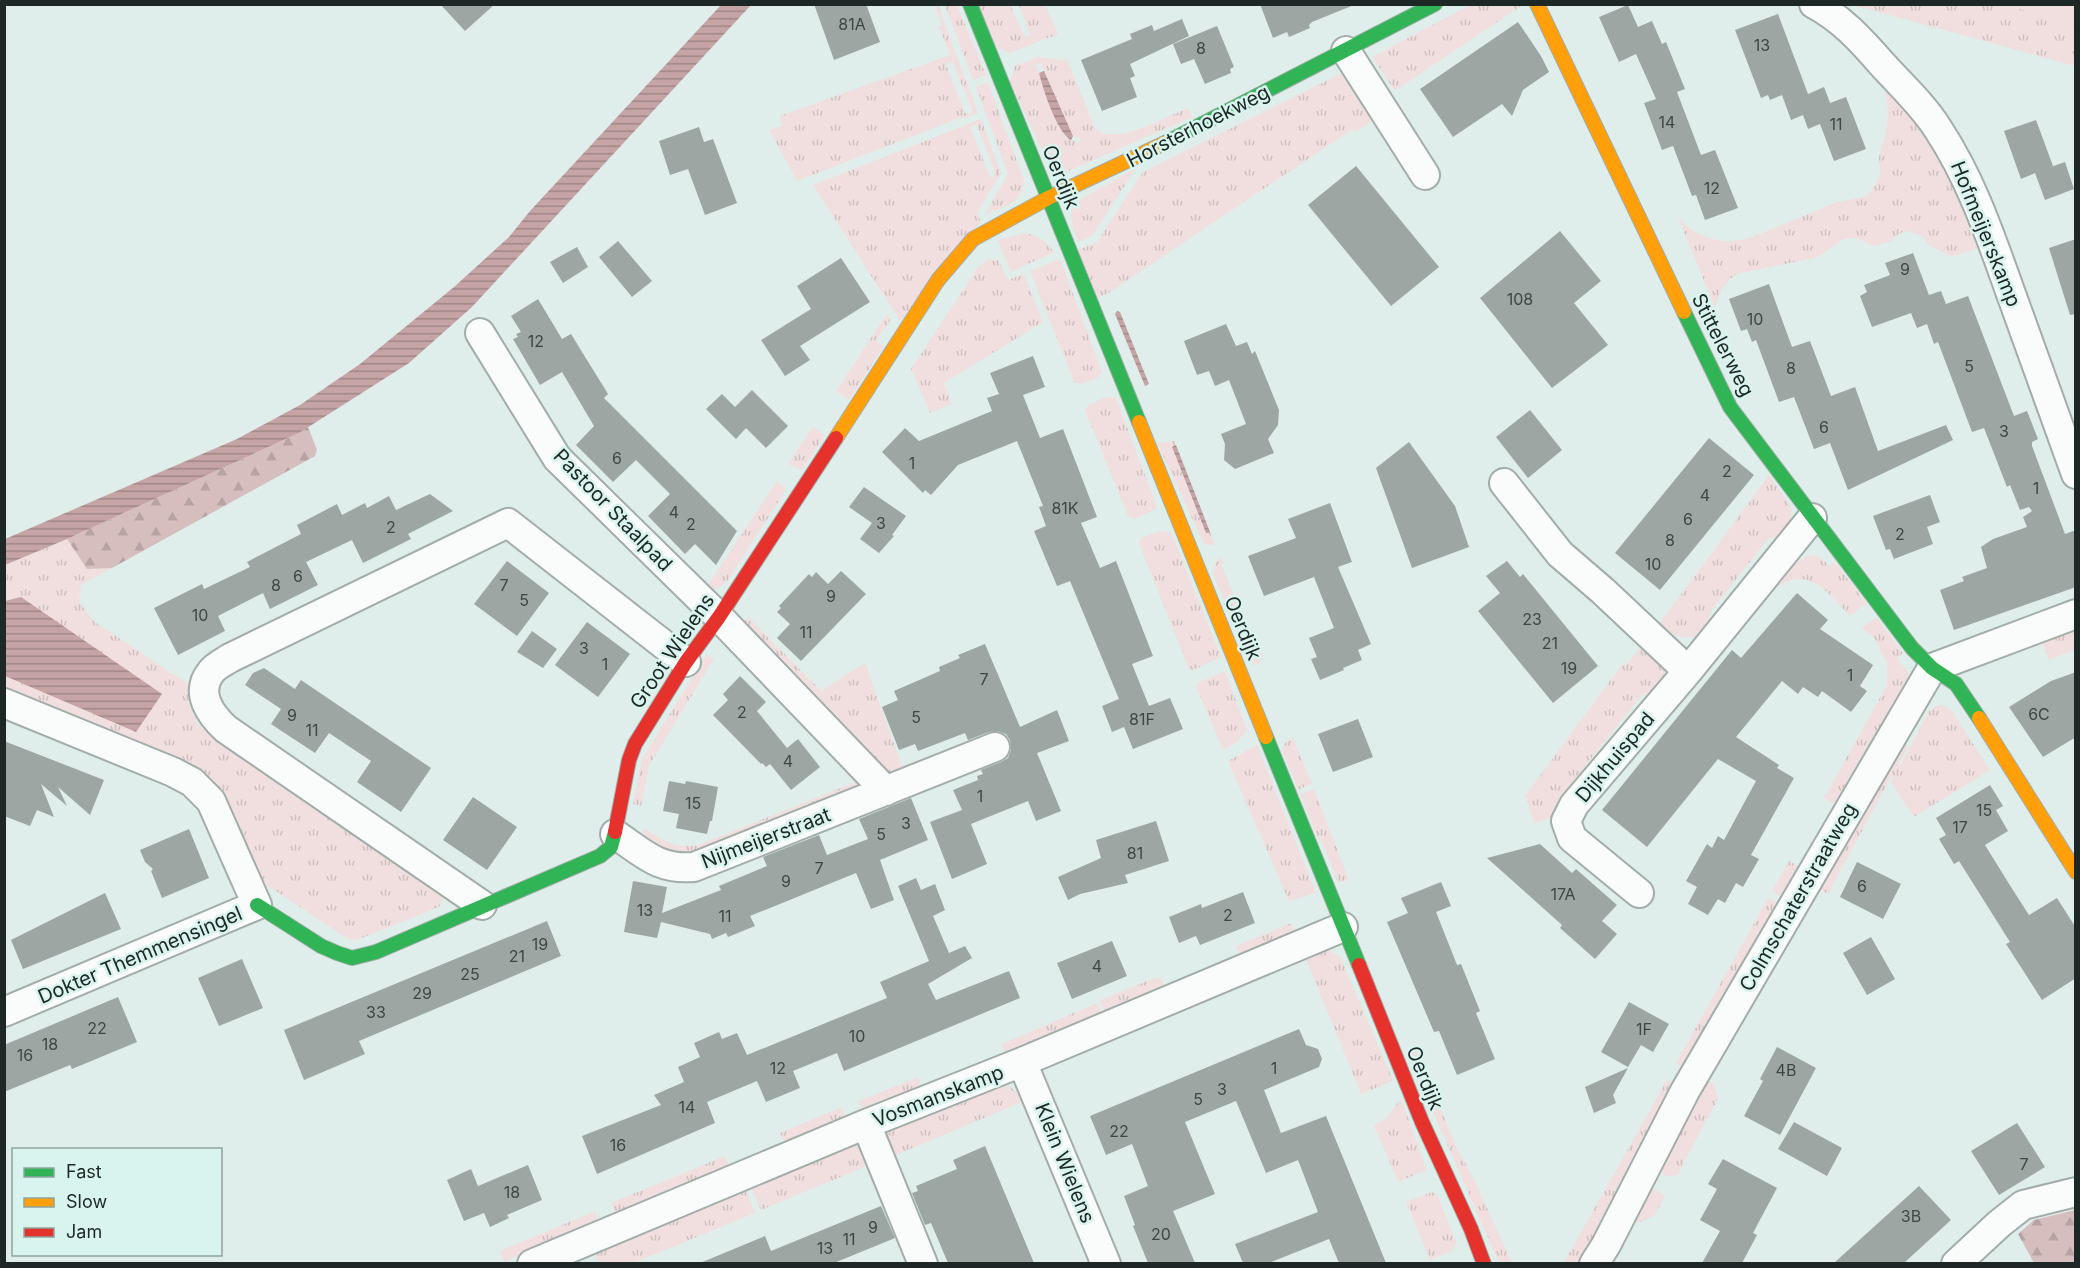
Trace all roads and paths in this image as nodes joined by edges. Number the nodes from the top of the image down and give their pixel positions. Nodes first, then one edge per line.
1 (970, 4) edge
2 (1435, 4) edge
3 (1537, 4) edge
4 (1814, 4) edge
5 (1346, 51) junction
6 (1425, 175) dead end
7 (1048, 198) junction
8 (480, 333) dead end
9 (2076, 474) edge
10 (1504, 483) dead end
11 (1812, 518) junction
12 (2076, 614) edge
13 (719, 617) junction
14 (686, 662) junction
15 (1932, 668) junction
16 (1688, 671) junction
17 (4, 703) edge
18 (995, 747) dead end
19 (886, 791) junction
20 (615, 834) junction
21 (2076, 872) edge
22 (1639, 893) dead end
23 (257, 905) junction
24 (482, 905) junction
25 (1343, 927) junction
26 (4, 1012) edge
27 (1022, 1062) junction
28 (866, 1124) junction
29 (2076, 1192) edge
30 (532, 1263) edge
31 (923, 1263) edge
32 (1106, 1263) edge
33 (1484, 1263) edge
34 (1594, 1263) edge
35 (1956, 1263) edge

1 - 7 street, Oerdijk
2 - 5 street, Horsterhoekweg
3 - 11 street, Stittelerweg
4 - 9 street, Hofmeijerskamp
5 - 6 street
5 - 7 street, Horsterhoekweg
7 - 13 street, Groot Wielens
7 - 25 street, Oerdijk
8 - 13 street, Pastoor Staalpad
10 - 16 street
11 - 15 street, Stittelerweg
11 - 16 street, Dijkhuispad
12 - 15 street
13 - 14 street, Groot Wielens
13 - 19 street
14 - 20 street, Groot Wielens
14 - 24 street
15 - 21 street, Stittelerweg
15 - 34 street, Colmschaterstraatweg
16 - 22 street, Dijkhuispad
17 - 23 street, Dokter Themmensingel
18 - 19 street, Nijmeijerstraat
19 - 20 street, Nijmeijerstraat
20 - 24 street, Groot Wielens
23 - 24 street, Groot Wielens
23 - 26 street, Dokter Themmensingel
25 - 27 street, Vosmanskamp
25 - 33 street, Oerdijk
27 - 28 street, Vosmanskamp
27 - 32 street, Klein Wielens
28 - 30 street, Vosmanskamp
28 - 31 street
29 - 35 street

